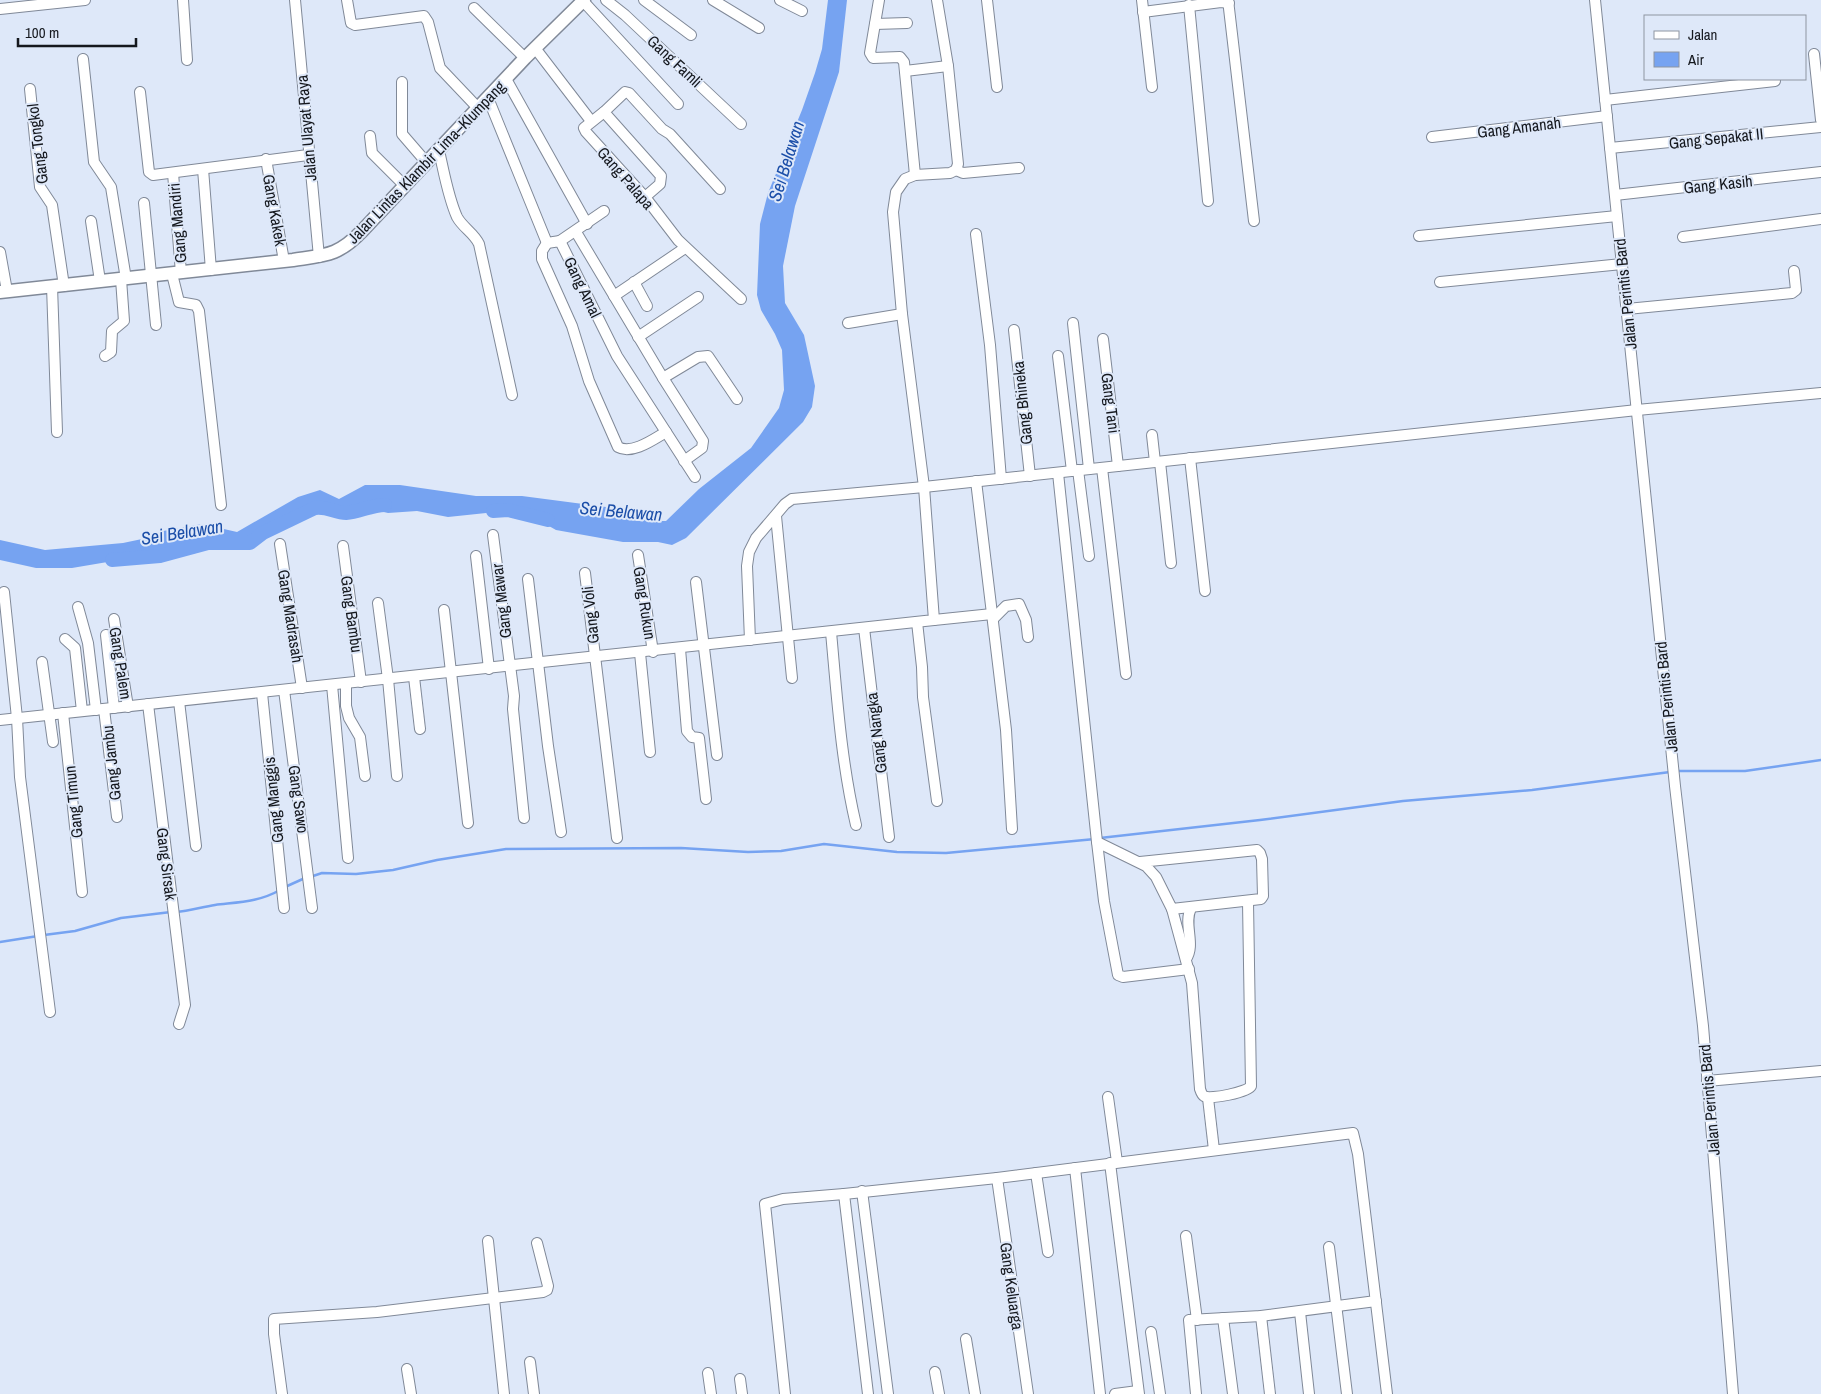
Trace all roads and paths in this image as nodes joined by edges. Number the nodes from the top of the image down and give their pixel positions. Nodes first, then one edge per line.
1 (85, 0) edge
2 (182, 0) edge
3 (295, 0) edge
4 (347, 0) edge
5 (606, 0) edge
6 (644, 0) edge
7 (714, 0) edge
8 (780, 0) edge
9 (879, 0) edge
10 (937, 0) edge
11 (987, 0) edge
12 (1142, 0) edge
13 (1595, 0) edge
14 (583, 1) edge
15 (1229, 2) edge
16 (1189, 5) junction
17 (474, 8) dead end
18 (0, 10) edge
19 (802, 12) dead end
20 (1143, 12) junction
21 (907, 23) dead end
22 (875, 24) junction
23 (759, 28) dead end
24 (691, 35) dead end
25 (535, 48) junction
26 (1814, 54) dead end
27 (525, 58) junction
28 (83, 59) dead end
29 (187, 60) dead end
30 (948, 66) junction
31 (905, 71) junction
32 (506, 79) junction
33 (1775, 81) dead end
34 (402, 82) dead end
35 (1152, 86) dead end
36 (997, 87) dead end
37 (30, 89) dead end
38 (140, 92) dead end
39 (488, 98) junction
40 (1605, 100) junction
41 (678, 104) dead end
42 (478, 108) junction
43 (604, 112) junction
44 (1607, 116) junction
45 (1821, 120) edge
46 (592, 121) junction
47 (741, 124) dead end
48 (1821, 127) edge
49 (370, 136) dead end
50 (1432, 137) dead end
51 (1610, 148) junction
52 (438, 151) junction
53 (308, 155) junction
54 (266, 159) junction
55 (426, 163) junction
56 (1018, 168) dead end
57 (202, 170) junction
58 (956, 170) junction
59 (1821, 172) edge
60 (173, 173) junction
61 (915, 175) junction
62 (406, 186) junction
63 (720, 189) dead end
64 (1615, 195) junction
65 (645, 197) junction
66 (1208, 201) dead end
67 (144, 203) dead end
68 (604, 211) dead end
69 (1617, 216) junction
70 (1821, 220) edge
71 (91, 221) dead end
72 (1254, 221) dead end
73 (587, 224) junction
74 (576, 232) junction
75 (976, 234) dead end
76 (1419, 236) dead end
77 (1683, 237) dead end
78 (560, 241) junction
79 (547, 243) junction
80 (685, 248) junction
81 (0, 252) edge
82 (319, 257) junction
83 (284, 261) junction
84 (1622, 264) junction
85 (211, 270) junction
86 (1794, 271) dead end
87 (177, 274) junction
88 (152, 277) junction
89 (124, 279) junction
90 (100, 281) junction
91 (634, 282) junction
92 (1440, 282) dead end
93 (58, 286) junction
94 (4, 291) edge
95 (614, 296) junction
96 (698, 298) dead end
97 (741, 299) dead end
98 (647, 306) dead end
99 (1627, 309) junction
100 (902, 314) junction
101 (848, 323) dead end
102 (1073, 323) dead end
103 (156, 325) dead end
104 (1014, 330) dead end
105 (638, 337) junction
106 (1103, 339) dead end
107 (105, 356) dead end
108 (1058, 356) dead end
109 (663, 378) junction
110 (1821, 393) edge
111 (512, 395) dead end
112 (737, 399) dead end
113 (1637, 410) junction
114 (57, 432) dead end
115 (666, 432) junction
116 (1152, 435) dead end
117 (1190, 458) junction
118 (684, 461) junction
119 (1157, 462) junction
120 (1118, 466) junction
121 (1102, 468) junction
122 (1080, 470) junction
123 (1058, 473) junction
124 (1030, 476) junction
125 (695, 477) dead end
126 (1001, 479) junction
127 (976, 482) junction
128 (924, 487) junction
129 (221, 505) dead end
130 (776, 516) junction
131 (493, 535) dead end
132 (280, 544) dead end
133 (343, 546) dead end
134 (638, 555) dead end
135 (476, 556) dead end
136 (1089, 556) dead end
137 (1171, 563) dead end
138 (585, 573) dead end
139 (528, 579) dead end
140 (696, 582) dead end
141 (4, 592) dead end
142 (1204, 592) dead end
143 (378, 603) dead end
144 (78, 607) dead end
145 (444, 610) dead end
146 (993, 617) junction
147 (114, 619) dead end
148 (934, 620) junction
149 (917, 622) junction
150 (864, 628) junction
151 (831, 632) junction
152 (106, 635) dead end
153 (786, 636) junction
154 (1028, 637) dead end
155 (65, 639) dead end
156 (750, 640) junction
157 (704, 646) junction
158 (680, 649) junction
159 (653, 652) junction
160 (640, 653) junction
161 (595, 658) junction
162 (42, 662) dead end
163 (539, 664) junction
164 (510, 666) junction
165 (489, 669) junction
166 (450, 673) junction
167 (1126, 674) dead end
168 (414, 677) junction
169 (792, 678) dead end
170 (388, 679) junction
171 (361, 682) junction
172 (346, 684) junction
173 (332, 685) junction
174 (302, 688) junction
175 (284, 690) junction
176 (262, 693) junction
177 (179, 701) junction
178 (148, 704) junction
179 (128, 707) junction
180 (105, 709) junction
181 (82, 711) junction
182 (63, 713) junction
183 (50, 715) junction
184 (17, 718) junction
185 (0, 720) edge
186 (420, 729) dead end
187 (53, 742) dead end
188 (650, 752) dead end
189 (717, 755) dead end
190 (365, 776) dead end
191 (397, 776) dead end
192 (706, 799) dead end
193 (937, 802) dead end
194 (117, 817) dead end
195 (524, 818) dead end
196 (468, 823) dead end
197 (856, 825) dead end
198 (1012, 829) dead end
199 (561, 832) dead end
200 (889, 837) dead end
201 (1097, 837) junction
202 (617, 838) dead end
203 (196, 846) dead end
204 (348, 858) dead end
205 (1140, 862) junction
206 (82, 892) dead end
207 (1248, 902) junction
208 (284, 903) dead end
209 (312, 908) dead end
210 (1191, 908) junction
211 (1172, 909) junction
212 (1188, 964) junction
213 (50, 1012) dead end
214 (179, 1024) dead end
215 (1821, 1071) edge
216 (1707, 1081) junction
217 (1108, 1097) dead end
218 (1208, 1098) junction
219 (1214, 1150) junction
220 (1114, 1163) junction
221 (1075, 1168) junction
222 (1036, 1173) junction
223 (996, 1178) junction
224 (862, 1191) junction
225 (844, 1194) junction
226 (1186, 1236) dead end
227 (488, 1241) dead end
228 (537, 1243) dead end
229 (1329, 1247) dead end
230 (1048, 1252) dead end
231 (494, 1298) junction
232 (1376, 1301) junction
233 (1336, 1307) junction
234 (1300, 1312) junction
235 (1261, 1316) junction
236 (1223, 1318) junction
237 (1197, 1320) junction
238 (1151, 1332) dead end
239 (966, 1339) dead end
240 (530, 1362) dead end
241 (407, 1369) dead end
242 (935, 1372) dead end
243 (708, 1373) dead end
244 (740, 1379) dead end
245 (1138, 1392) edge
246 (282, 1394) edge
247 (411, 1394) edge
248 (504, 1394) edge
249 (534, 1394) edge
250 (711, 1394) edge
251 (742, 1394) edge
252 (785, 1394) edge
253 (868, 1394) edge
254 (888, 1394) edge
255 (939, 1394) edge
256 (975, 1394) edge
257 (1028, 1394) edge
258 (1100, 1394) edge
259 (1115, 1394) edge
260 (1160, 1394) edge
261 (1196, 1394) edge
262 (1233, 1394) edge
263 (1270, 1394) edge
264 (1309, 1394) edge
265 (1347, 1394) edge
266 (1387, 1394) edge
267 (1733, 1394) edge

1 - 18 street
2 - 29 street
3 - 53 street, Jalan Ulayat Raya
4 - 42 street
5 - 47 street, Gang Famli
6 - 24 street
7 - 23 street
8 - 19 street
9 - 22 street
10 - 30 street
11 - 36 street
12 - 20 street
13 - 40 street, Jalan Perintis Bard
14 - 25 main road, Jalan Lintas Klambir Lima–Klumpang
14 - 41 street
15 - 16 street
15 - 72 street
16 - 20 street
16 - 66 street
17 - 27 street
20 - 35 street
21 - 22 street
22 - 31 street
25 - 27 main road, Jalan Lintas Klambir Lima–Klumpang
25 - 46 street
26 - 45 street
27 - 32 main road, Jalan Lintas Klambir Lima–Klumpang
28 - 89 street
30 - 31 street
30 - 58 street
31 - 61 street
32 - 39 main road, Jalan Lintas Klambir Lima–Klumpang
32 - 73 street
33 - 40 street
34 - 55 street
37 - 93 street, Gang Tongkol
38 - 60 street
39 - 42 main road, Jalan Lintas Klambir Lima–Klumpang
39 - 79 street, Gang Amal
40 - 44 street, Jalan Perintis Bard
42 - 52 main road, Jalan Lintas Klambir Lima–Klumpang
43 - 46 street
43 - 63 street
43 - 65 street
44 - 50 street, Gang Amanah
44 - 51 street, Jalan Perintis Bard
46 - 65 street, Gang Palapa
48 - 51 street, Gang Sepakat II
49 - 62 street
51 - 64 street, Jalan Perintis Bard
52 - 55 main road, Jalan Lintas Klambir Lima–Klumpang
52 - 111 street
53 - 54 street
53 - 82 street, Jalan Ulayat Raya
54 - 57 street
54 - 83 street, Gang Kakek
55 - 62 main road, Jalan Lintas Klambir Lima–Klumpang
56 - 58 street
57 - 60 street
57 - 85 street
58 - 61 street
59 - 64 street, Gang Kasih
60 - 87 street, Gang Mandiri
61 - 100 street
62 - 82 main road, Jalan Lintas Klambir Lima–Klumpang
64 - 69 street, Jalan Perintis Bard
65 - 80 street, Gang Palapa
67 - 88 street
68 - 73 street
69 - 76 street
69 - 84 street, Jalan Perintis Bard
70 - 77 street
71 - 90 street
73 - 74 street
74 - 78 street
74 - 95 street
75 - 126 street
78 - 79 street, Gang Amal
78 - 115 street, Gang Amal
79 - 115 street
80 - 91 street
80 - 97 street, Gang Palapa
81 - 94 street
82 - 83 main road, Jalan Lintas Klambir Lima–Klumpang
83 - 85 main road, Jalan Lintas Klambir Lima–Klumpang
84 - 92 street
84 - 99 street, Jalan Perintis Bard
85 - 87 main road, Jalan Lintas Klambir Lima–Klumpang
86 - 99 street
87 - 88 main road, Jalan Lintas Klambir Lima–Klumpang
87 - 129 street, Gang Mandiri
88 - 89 main road, Jalan Lintas Klambir Lima–Klumpang
88 - 103 street
89 - 90 main road, Jalan Lintas Klambir Lima–Klumpang
89 - 107 street
90 - 93 main road, Jalan Lintas Klambir Lima–Klumpang
91 - 95 street
91 - 98 street
93 - 94 main road, Jalan Lintas Klambir Lima–Klumpang
93 - 114 street, Gang Tongkol
95 - 105 street
96 - 105 street
99 - 113 street, Jalan Perintis Bard
100 - 101 street
100 - 128 street
102 - 122 street
104 - 124 street, Gang Bhineka
105 - 109 street
106 - 120 street, Gang Tani
108 - 122 street
109 - 112 street
109 - 118 street
110 - 113 street
113 - 117 street
113 - 216 street, Jalan Perintis Bard
115 - 118 street, Gang Amal
116 - 119 street
117 - 119 street
117 - 142 street
118 - 125 street, Gang Amal
119 - 120 street
119 - 137 street
120 - 121 street
121 - 122 street
121 - 167 street
122 - 123 street
122 - 136 street
123 - 124 street
123 - 201 street
124 - 126 street
126 - 127 street
127 - 128 street
127 - 146 street
128 - 130 street
128 - 148 street
130 - 153 street
130 - 156 street
131 - 164 street, Gang Mawar
132 - 174 street, Gang Madrasah
133 - 171 street, Gang Bambu
134 - 159 street, Gang Rukun
135 - 165 street
138 - 161 street, Gang Voli
139 - 163 street
140 - 157 street
141 - 184 street
143 - 170 street
144 - 180 street
145 - 166 street
146 - 148 street
146 - 154 street
146 - 198 street
147 - 179 street, Gang Palem
148 - 149 street
149 - 150 street
149 - 193 street
150 - 151 street
150 - 200 street, Gang Nangka
151 - 153 street
151 - 197 street
152 - 180 street
153 - 156 street
153 - 169 street
155 - 181 street
156 - 157 street
157 - 158 street
157 - 189 street
158 - 159 street
158 - 192 street
159 - 160 street
160 - 161 street
160 - 188 street
161 - 163 street
161 - 202 street, Gang Voli
162 - 183 street
163 - 164 street
163 - 199 street
164 - 165 street
164 - 195 street, Gang Mawar
165 - 166 street
166 - 168 street
166 - 196 street
168 - 170 street
168 - 186 street
170 - 171 street
170 - 191 street
171 - 172 street
172 - 173 street
172 - 190 street
173 - 174 street
173 - 204 street
174 - 175 street
175 - 176 street
175 - 209 street, Gang Sawo
176 - 177 street
176 - 208 street, Gang Manggis
177 - 178 street
177 - 203 street
178 - 179 street
178 - 214 street, Gang Sirsak
179 - 180 street
180 - 181 street
180 - 194 street, Gang Jambu
181 - 182 street
182 - 183 street
182 - 206 street, Gang Timun
183 - 184 street
183 - 187 street
184 - 185 street
184 - 213 street
201 - 205 street
201 - 212 street
205 - 207 street
205 - 211 street
207 - 210 street
207 - 218 street
210 - 211 street
210 - 212 street
211 - 212 street
212 - 218 street
215 - 216 street
216 - 267 street, Jalan Perintis Bard
217 - 220 street
218 - 219 street
219 - 220 street
219 - 232 street
220 - 221 street
220 - 245 street
221 - 222 street
221 - 258 street
222 - 223 street
222 - 230 street
223 - 224 street
223 - 257 street, Gang Keluarga
224 - 225 street
224 - 254 street
225 - 252 street
225 - 253 street
226 - 237 street
227 - 231 street
228 - 231 street
229 - 233 street
231 - 246 street
231 - 248 street
232 - 233 street
232 - 266 street
233 - 234 street
233 - 265 street
234 - 235 street
234 - 264 street
235 - 236 street
235 - 263 street
236 - 237 street
236 - 262 street
237 - 261 street
238 - 260 street
239 - 256 street
240 - 249 street
241 - 247 street
242 - 255 street
243 - 250 street
244 - 251 street
245 - 259 street

